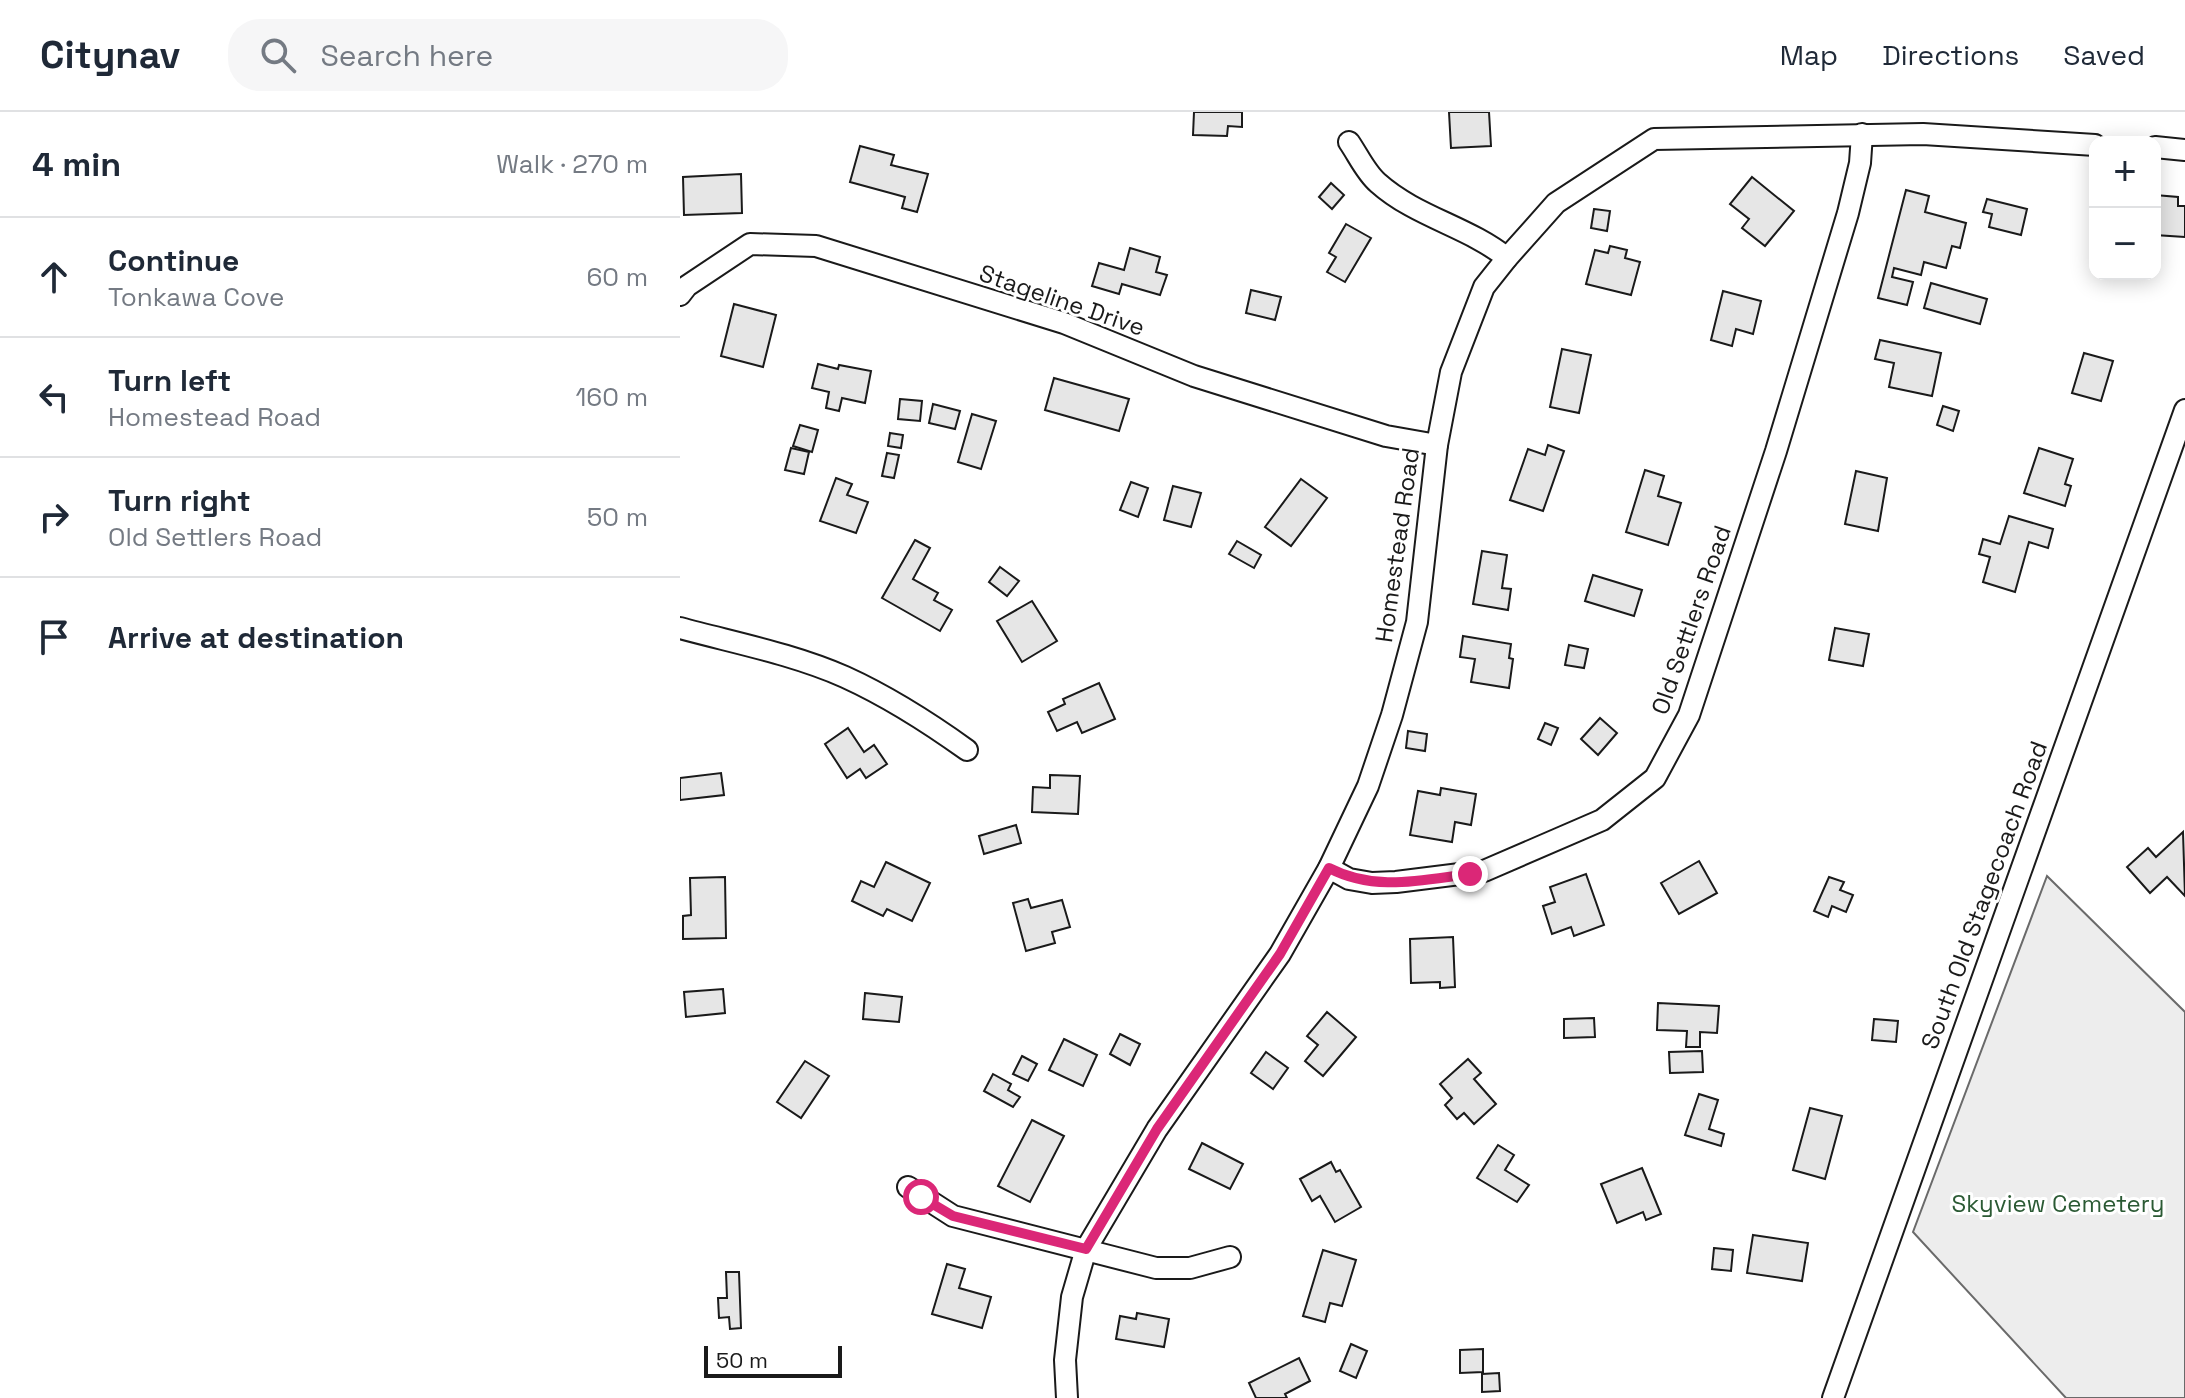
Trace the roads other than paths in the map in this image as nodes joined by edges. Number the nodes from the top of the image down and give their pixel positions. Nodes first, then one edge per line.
1 (1862, 134) junction
2 (1349, 142) dead end
3 (2089, 145) edge
4 (2161, 148) edge
5 (2185, 150) edge
6 (1507, 258) junction
7 (680, 295) edge
8 (2185, 410) edge
9 (1437, 445) junction
10 (680, 628) edge
11 (967, 750) dead end
12 (1329, 868) junction
13 (908, 1187) dead end
14 (1086, 1249) junction
15 (1230, 1257) dead end
16 (1067, 1398) edge
17 (1833, 1398) edge

1 - 3 street, Homestead Road
1 - 6 street, Homestead Road
1 - 12 street, Old Settlers Road
2 - 6 street
4 - 5 street
6 - 9 street, Homestead Road
7 - 9 street, Stageline Drive
8 - 17 street, South Old Stagecoach Road
9 - 12 street, Homestead Road
10 - 11 street
12 - 14 street, Homestead Road
13 - 14 street
14 - 15 street
14 - 16 street, Homestead Road

